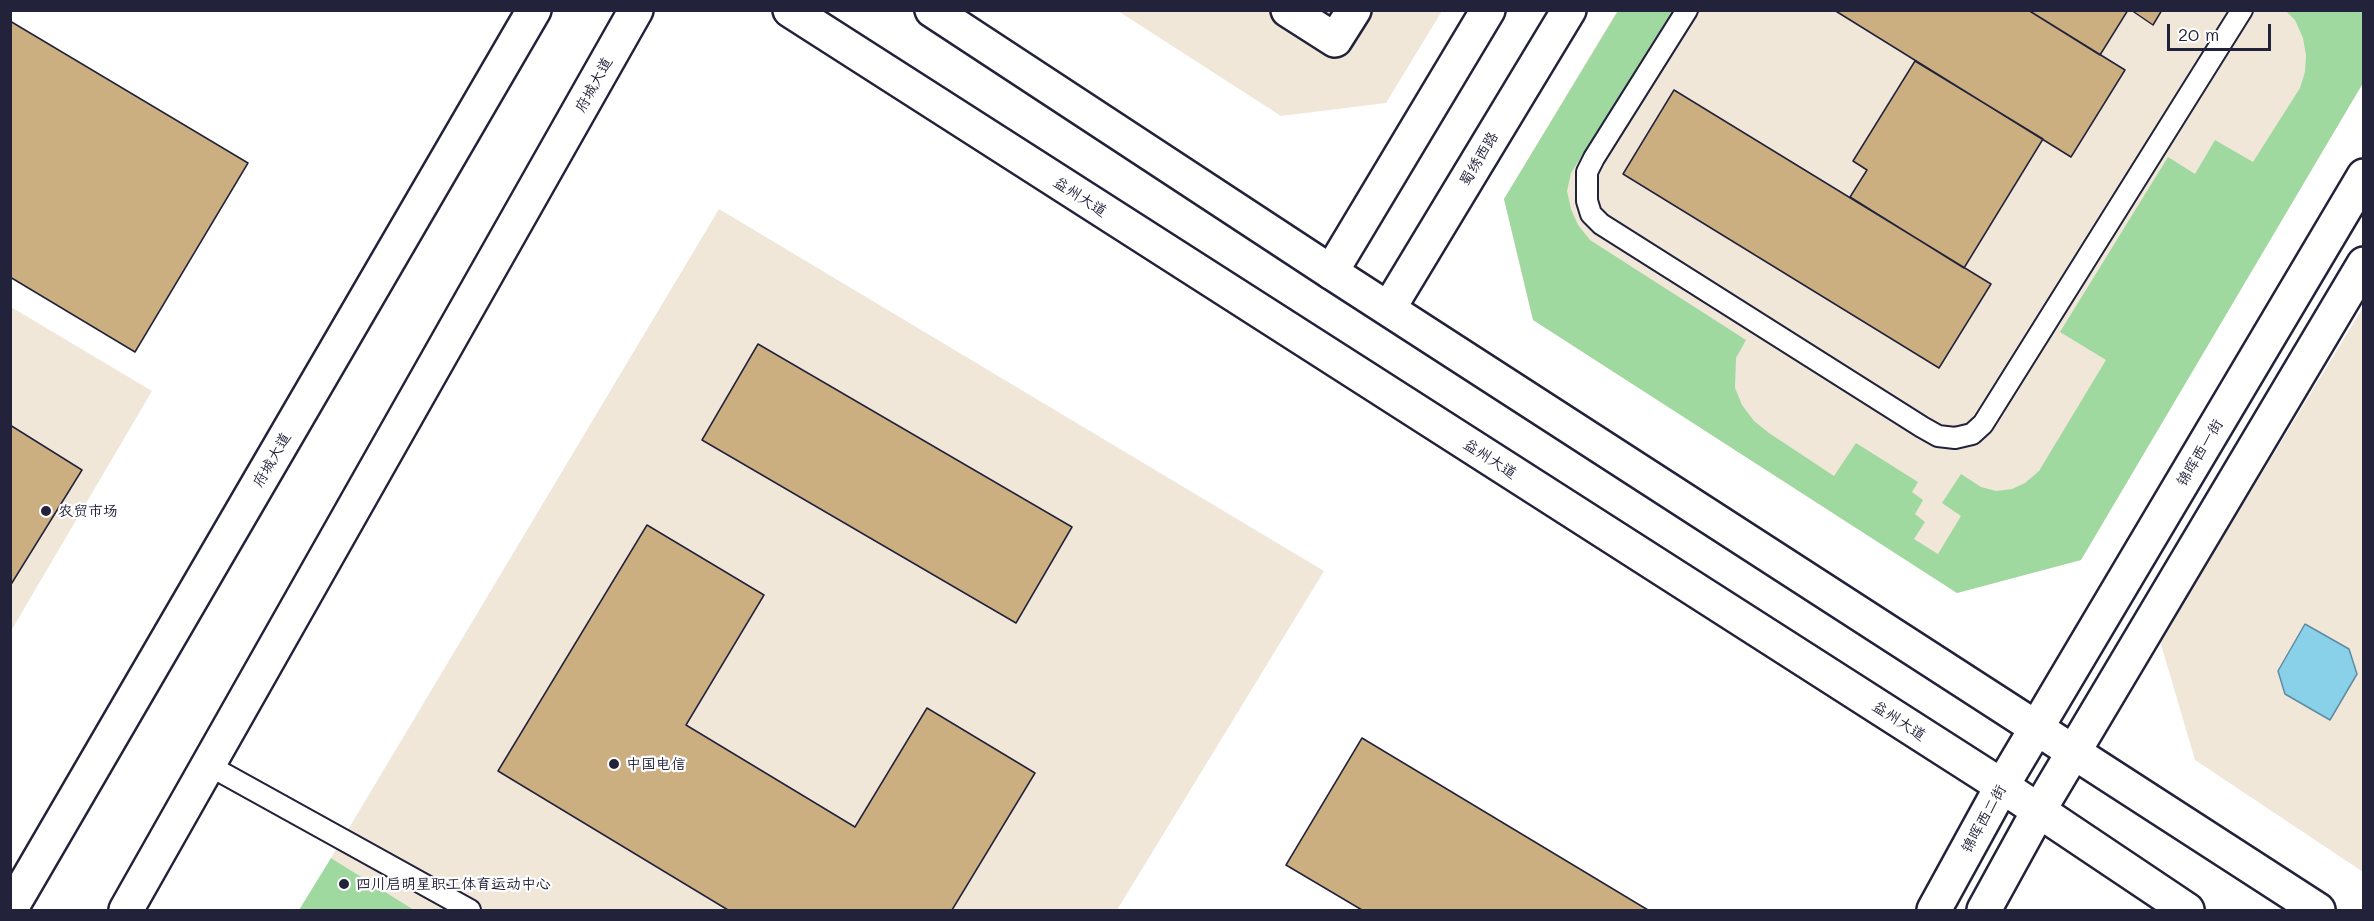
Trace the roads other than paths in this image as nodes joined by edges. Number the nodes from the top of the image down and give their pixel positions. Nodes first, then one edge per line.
1 (534, 10) edge
2 (636, 10) edge
3 (790, 10) edge
4 (932, 10) edge
5 (1288, 10) edge
6 (1353, 10) edge
7 (1488, 10) edge
8 (1569, 10) edge
9 (1687, 10) edge
10 (2242, 10) edge
11 (2364, 176) edge
12 (2364, 264) edge
13 (1331, 272) junction
14 (1389, 308) junction
15 (2036, 729) junction
16 (2074, 754) junction
17 (210, 766) junction
18 (2002, 786) junction
19 (2038, 810) junction
20 (10, 910) edge
21 (126, 910) edge
22 (470, 910) edge
23 (1934, 910) edge
24 (1984, 910) edge
25 (2187, 910) edge
26 (2318, 910) edge

1 - 20 main road, 府城大道
2 - 17 main road, 府城大道
3 - 18 main road, 益州大道
4 - 13 main road
5 - 6 main road
7 - 13 main road
8 - 14 main road, 蜀绣西路
9 - 10 lane
11 - 15 main road, 锦晖西一街
12 - 16 main road
13 - 14 main road
14 - 15 main road
15 - 16 main road
15 - 18 main road, 锦晖西二街
16 - 19 main road
16 - 26 main road
17 - 21 main road, 府城大道
17 - 22 lane
18 - 19 main road, 益州大道
18 - 23 main road, 锦晖西二街
19 - 24 main road
19 - 25 main road, 益州大道

